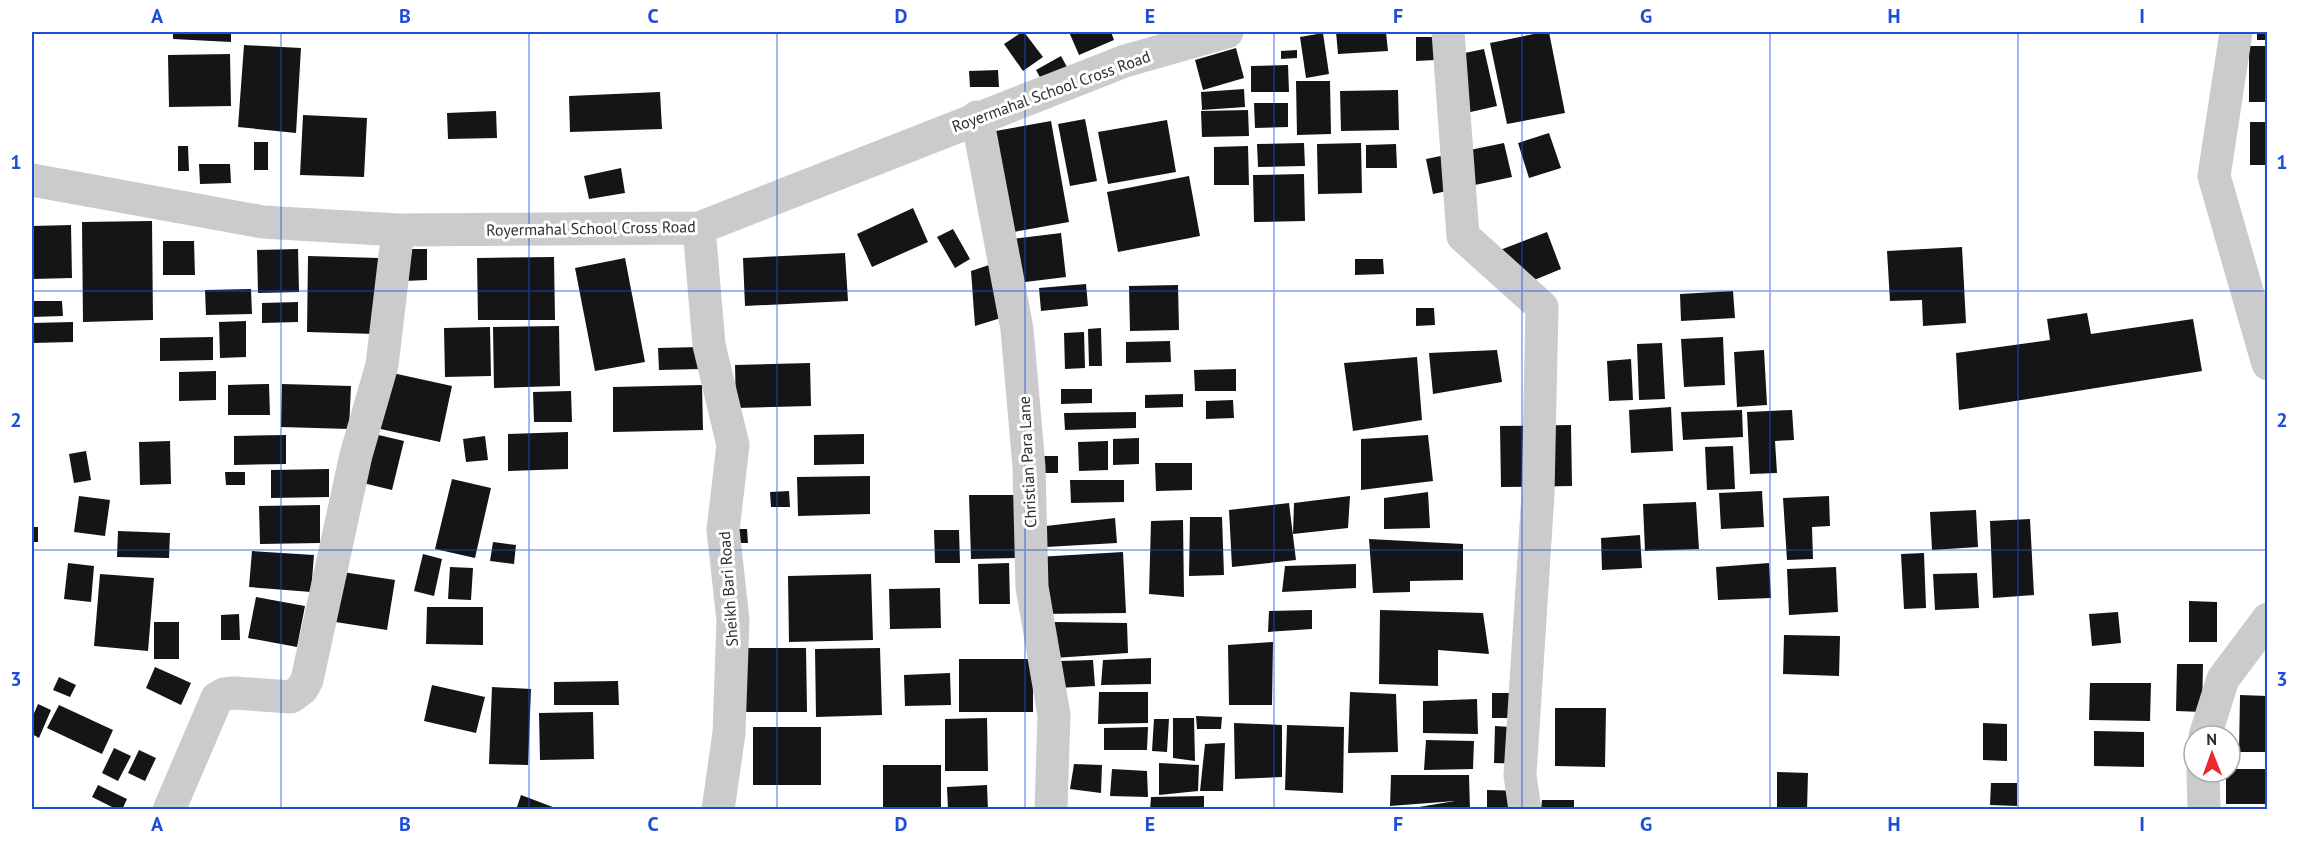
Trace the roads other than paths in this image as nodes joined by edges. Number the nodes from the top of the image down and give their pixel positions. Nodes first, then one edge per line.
1 (1227, 32) edge
2 (1449, 32) edge
3 (2236, 32) edge
4 (977, 117) junction
5 (32, 180) edge
6 (699, 228) junction
7 (398, 230) junction
8 (2268, 364) edge
9 (2268, 619) edge
10 (2209, 724) edge
11 (2203, 784) edge
12 (170, 810) edge
13 (718, 810) edge
14 (1051, 810) edge
15 (1525, 810) edge
16 (2204, 810) edge

1 - 4 street, Royermahal School Cross Road
2 - 15 street
3 - 8 street
4 - 6 street, Royermahal School Cross Road
4 - 14 street, Christian Para Lane
5 - 7 street, Royermahal School Cross Road
6 - 7 street, Royermahal School Cross Road
6 - 13 street, Sheikh Bari Road
7 - 12 street
9 - 10 street
11 - 16 street

